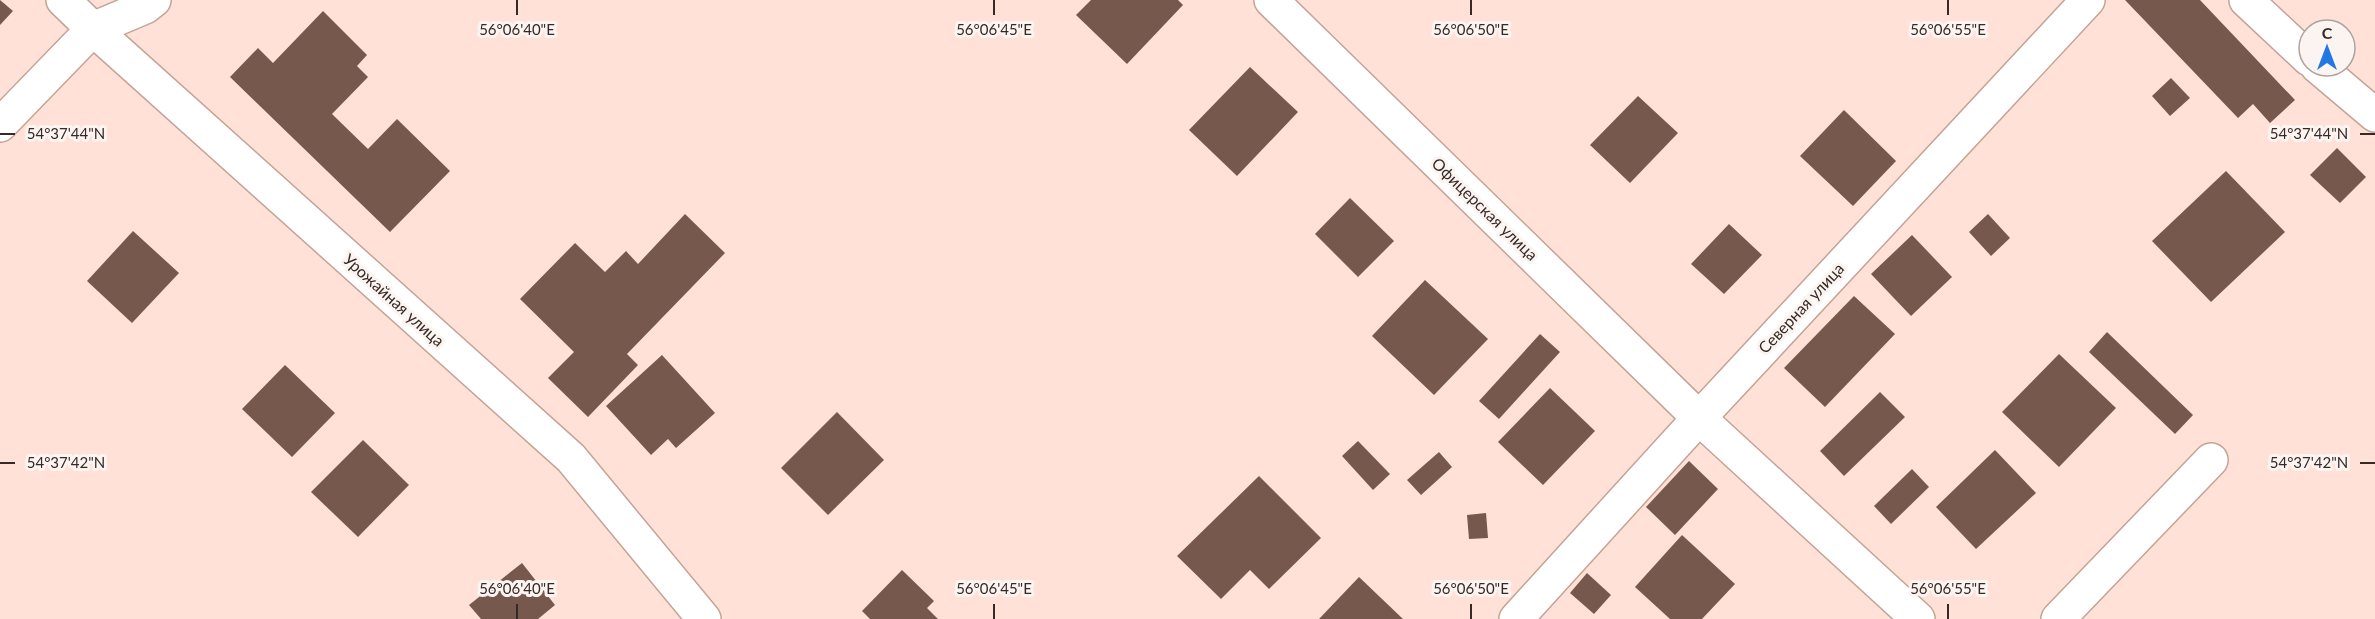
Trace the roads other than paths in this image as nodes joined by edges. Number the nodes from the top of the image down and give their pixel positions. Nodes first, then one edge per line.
1 (63, 0) edge
2 (154, 0) edge
3 (1271, 0) edge
4 (2088, 0) edge
5 (2247, 0) edge
6 (93, 29) junction
7 (2297, 48) edge
8 (2331, 78) edge
9 (2375, 115) edge
10 (0, 125) edge
11 (1699, 418) junction
12 (2211, 460) dead end
13 (704, 619) edge
14 (1516, 619) edge
15 (1918, 619) edge
16 (2058, 619) edge

1 - 6 street, Урожайная улица
2 - 6 street
3 - 11 street, Офицерская улица
4 - 11 street, Северная улица
5 - 7 street
6 - 10 street
6 - 13 street, Урожайная улица
8 - 9 street
11 - 14 street, Северная улица
11 - 15 street, Офицерская улица
12 - 16 street

